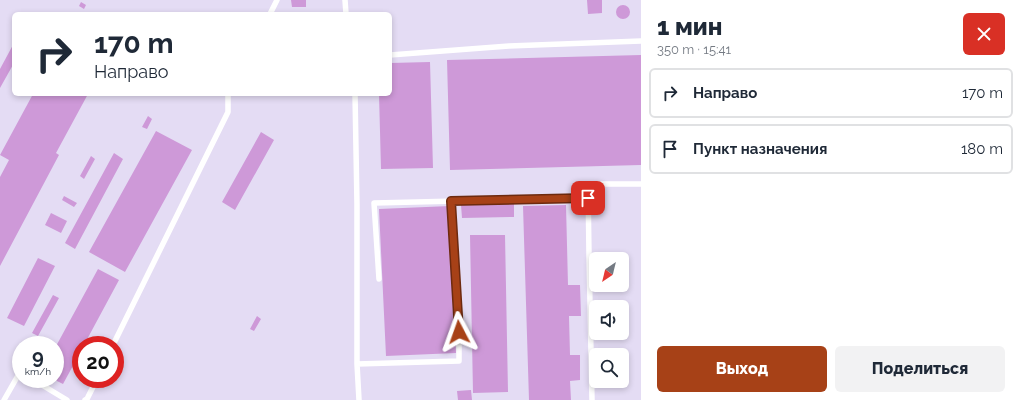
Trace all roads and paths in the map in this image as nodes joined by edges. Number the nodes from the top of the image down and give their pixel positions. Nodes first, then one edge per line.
1 (277, 0) edge
2 (346, 0) edge
3 (271, 12) edge
4 (346, 12) edge
5 (641, 41) edge
6 (392, 55) edge
7 (228, 96) edge
8 (355, 96) edge
9 (641, 184) edge
10 (588, 198) junction
11 (451, 201) junction
12 (379, 279) dead end
13 (117, 336) edge
14 (357, 364) junction
15 (12, 386) edge
16 (47, 388) edge
17 (92, 388) edge
18 (4, 400) edge
19 (68, 400) edge
20 (85, 400) edge
21 (359, 400) edge
22 (592, 400) edge

1 - 3 street
2 - 4 street
5 - 6 street
7 - 13 street
8 - 14 street
9 - 10 street
10 - 11 street
10 - 22 street
11 - 12 street
11 - 14 street
14 - 21 street
15 - 18 street
16 - 19 street
17 - 20 street

